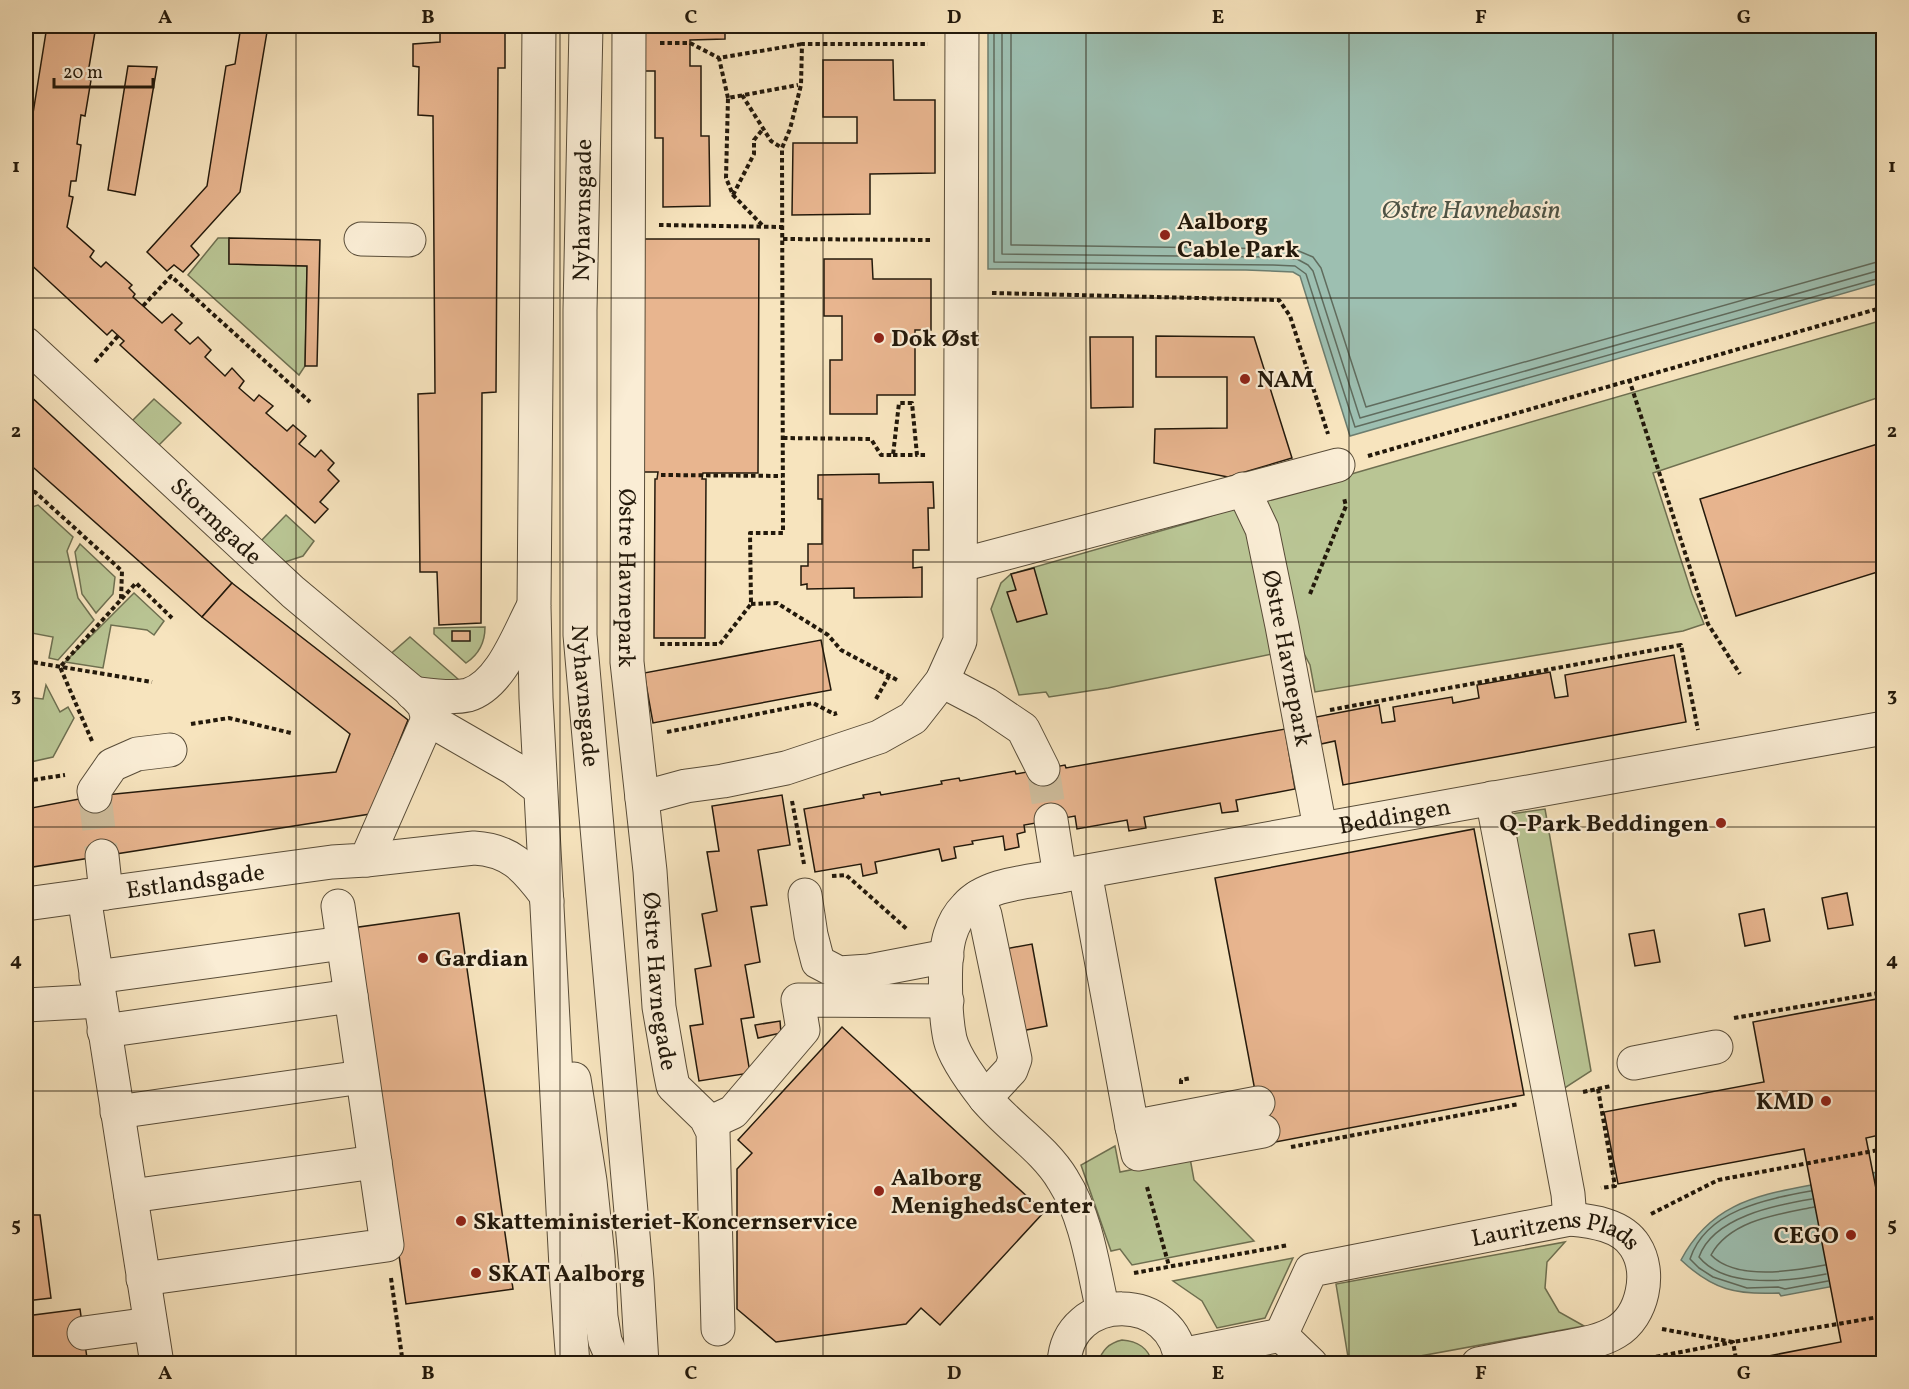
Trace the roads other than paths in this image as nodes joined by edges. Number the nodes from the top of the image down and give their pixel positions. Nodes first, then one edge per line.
1 (538, 26) edge
2 (586, 26) edge
3 (629, 26) edge
4 (962, 26) edge
5 (361, 239) dead end
6 (408, 240) dead end
7 (26, 344) edge
8 (1338, 465) road end
9 (1243, 489) junction
10 (961, 565) junction
11 (534, 606) junction
12 (936, 689) junction
13 (420, 706) junction
14 (1884, 728) edge
15 (170, 750) dead end
16 (1043, 769) tunnel mouth
17 (540, 789) junction
18 (95, 796) tunnel mouth
19 (642, 798) junction
20 (1492, 798) junction
21 (1051, 820) tunnel mouth
22 (1320, 828) junction
23 (102, 856) tunnel mouth
24 (366, 860) junction
25 (1072, 874) junction
26 (814, 886) road end
27 (95, 895) junction
28 (546, 895) junction
29 (978, 897) junction
30 (26, 904) edge
31 (338, 906) dead end
32 (343, 943) junction
33 (948, 946) junction
34 (351, 996) junction
35 (947, 1001) junction
36 (100, 1003) junction
37 (26, 1005) edge
38 (1720, 1034) road end
39 (1634, 1063) road end
40 (362, 1077) junction
41 (985, 1098) junction
42 (117, 1112) junction
43 (709, 1123) junction
44 (1135, 1141) junction
45 (375, 1162) junction
46 (130, 1196) junction
47 (1570, 1219) junction
48 (143, 1279) junction
49 (1103, 1311) junction
50 (150, 1324) junction
51 (718, 1329) dead end
52 (84, 1334) dead end
53 (1281, 1335) junction
54 (1181, 1359) edge
55 (157, 1364) edge
56 (573, 1364) edge
57 (615, 1364) edge
58 (642, 1364) edge
59 (1064, 1364) edge
60 (1311, 1364) edge
61 (1478, 1364) edge

1 - 11 street, Nyhavnsgade
2 - 58 street, Nyhavnsgade
3 - 19 street, Østre Havnepark
4 - 10 street
5 - 6 street
7 - 13 street, Stormgade
8 - 9 street
9 - 10 street
9 - 22 street, Østre Havnepark
10 - 12 street
11 - 13 street
11 - 17 street, Nyhavnsgade
12 - 16 street
12 - 19 street
13 - 17 street, Stormgade
13 - 24 street
14 - 20 street, Beddingen
15 - 18 street
17 - 28 street, Nyhavnsgade
19 - 43 street, Østre Havnegade
20 - 22 street, Beddingen
20 - 47 street
21 - 25 street
22 - 25 street, Beddingen
23 - 27 street
24 - 27 street, Estlandsgade
24 - 28 street, Estlandsgade
25 - 29 street, Beddingen
25 - 44 street
26 - 33 street
27 - 30 street, Estlandsgade
27 - 36 street
28 - 56 street, Nyhavnsgade
28 - 57 street
29 - 33 street, Beddingen
29 - 41 street
31 - 32 street
32 - 34 street
32 - 36 street
33 - 35 street, Beddingen
34 - 36 street
34 - 40 street
35 - 41 street, Beddingen
35 - 43 street
36 - 37 street
36 - 42 street
38 - 39 street
40 - 42 street
40 - 45 street
41 - 49 street, Beddingen
42 - 46 street
43 - 51 street
44 - 44 street
45 - 46 street
45 - 48 street
46 - 48 street
47 - 53 street, Lauritzens Plads
47 - 61 street, Lauritzens Plads
48 - 50 street
49 - 54 street
49 - 59 street
50 - 52 street
50 - 55 street
53 - 54 street
53 - 60 street

